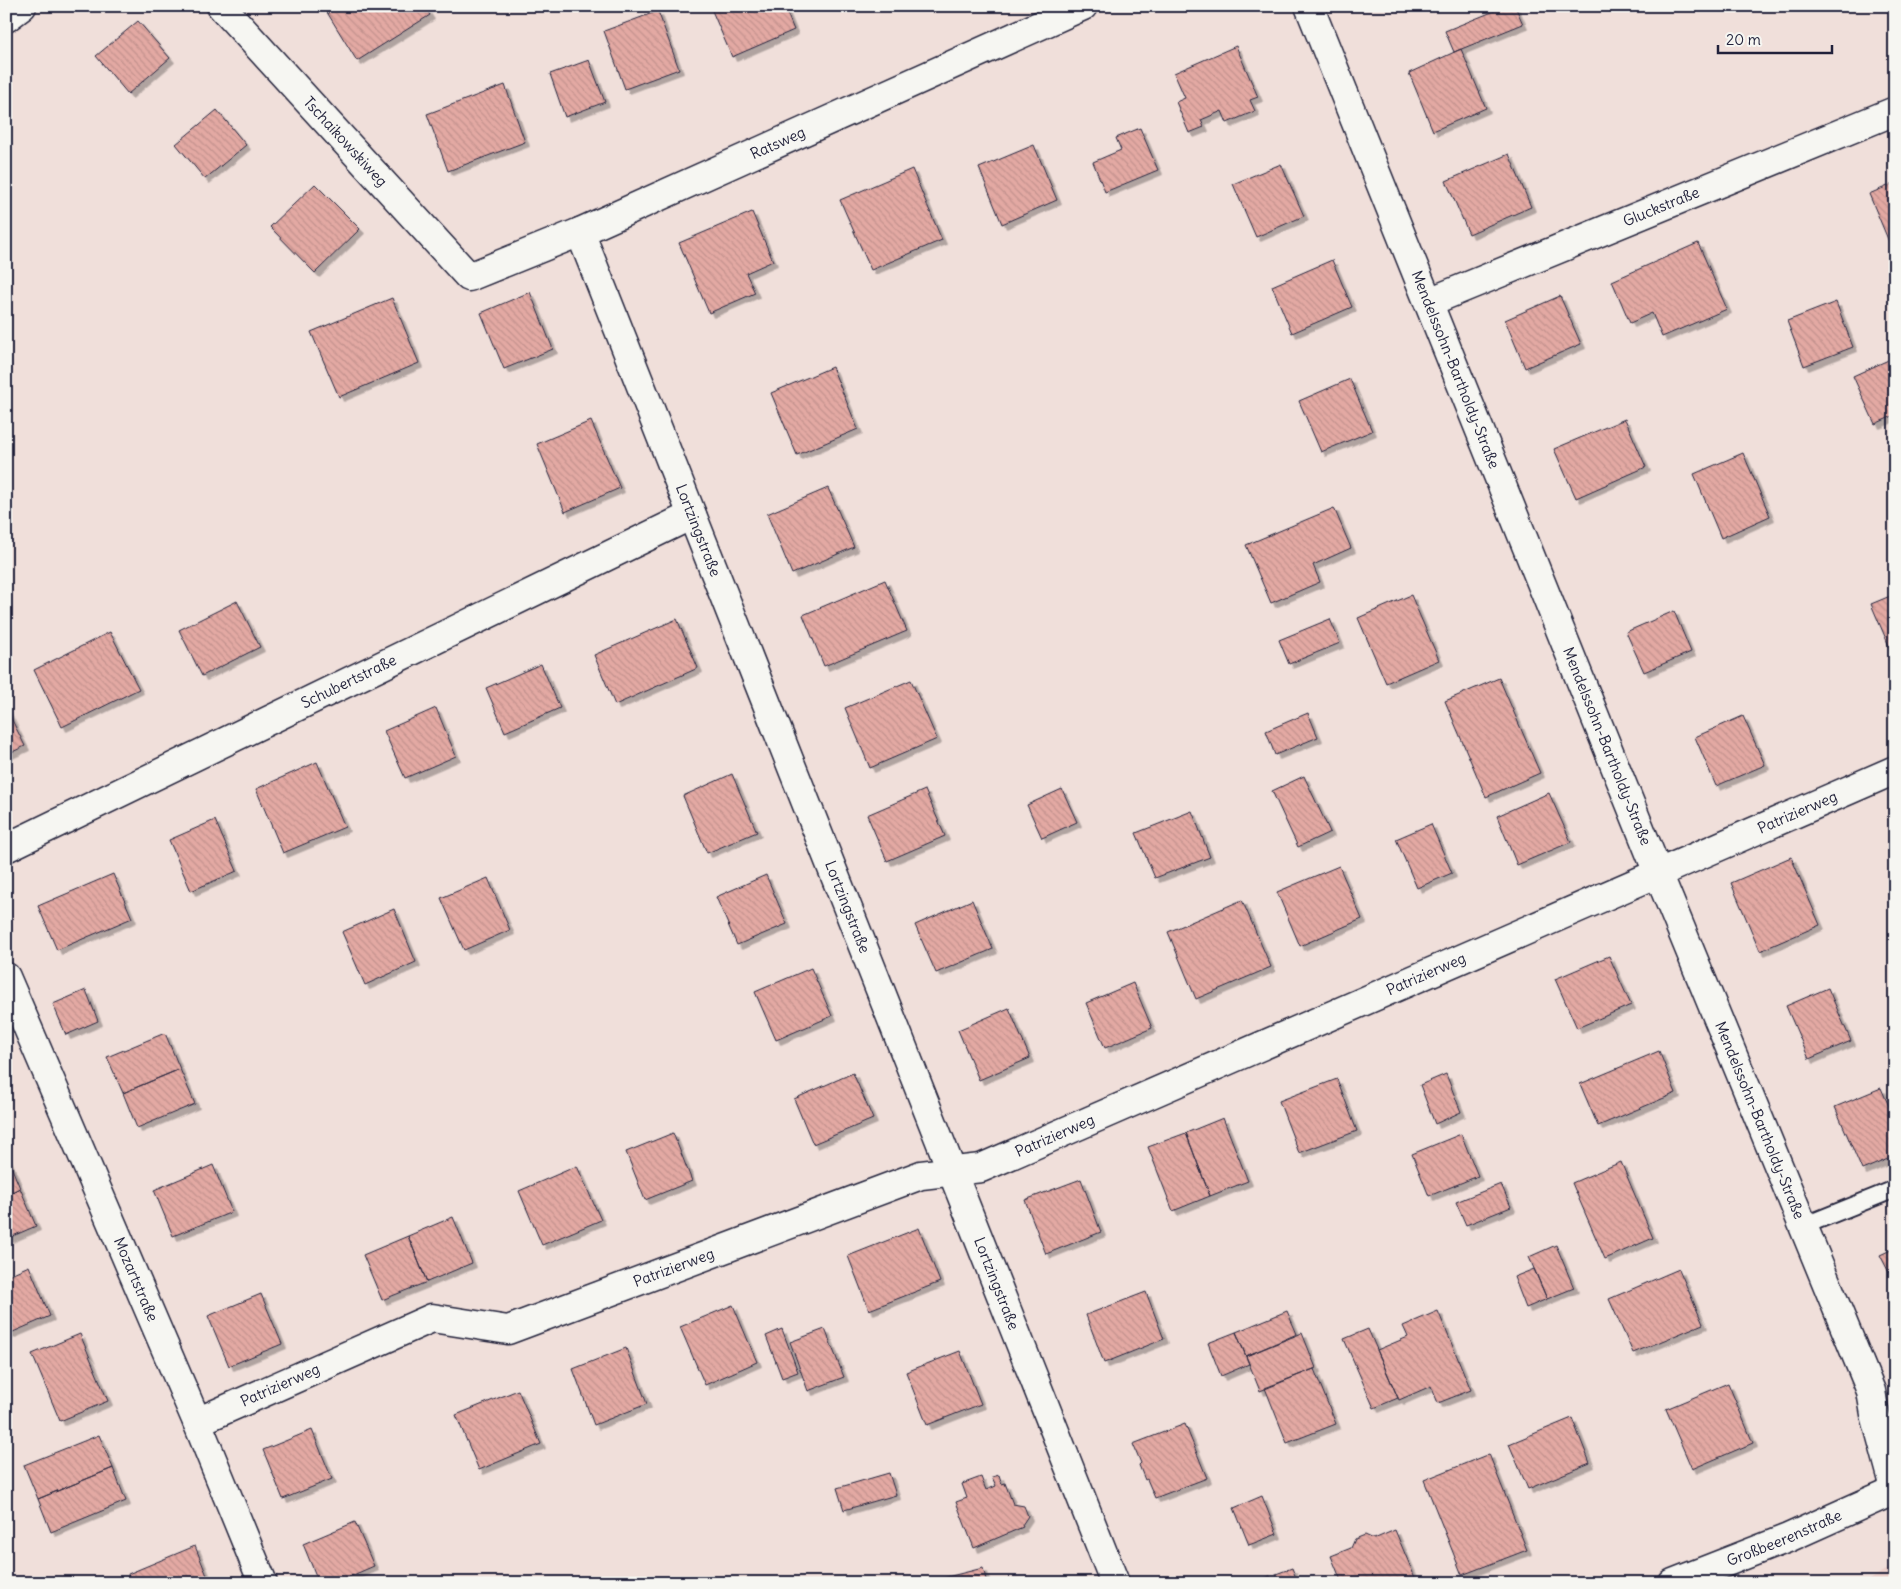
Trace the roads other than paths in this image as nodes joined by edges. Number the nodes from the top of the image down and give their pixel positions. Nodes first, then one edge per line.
1 (22, 6) edge
2 (221, 6) edge
3 (1083, 6) edge
4 (1309, 6) edge
5 (6, 18) edge
6 (1895, 111) edge
7 (580, 232) junction
8 (469, 277) joint
9 (1429, 302) junction
10 (692, 515) junction
11 (1895, 770) edge
12 (6, 848) edge
13 (1658, 873) junction
14 (6, 977) edge
15 (951, 1172) junction
16 (1895, 1189) edge
17 (1803, 1226) junction
18 (197, 1422) junction
19 (1895, 1489) edge
20 (263, 1583) edge
21 (1116, 1583) edge
22 (1673, 1583) edge

1 - 5 street
2 - 8 street, Tschaikowskiweg
3 - 7 street, Ratsweg
4 - 9 street, Mendelssohn-Bartholdy-Straße
6 - 9 street, Gluckstraße
7 - 8 street, Ratsweg
7 - 10 street, Lortzingstraße
9 - 13 street, Mendelssohn-Bartholdy-Straße
10 - 12 street, Schubertstraße
10 - 15 street, Lortzingstraße
11 - 13 street, Patrizierweg
13 - 15 street, Patrizierweg
13 - 17 street, Mendelssohn-Bartholdy-Straße
14 - 18 street, Mozartstraße
15 - 18 street, Patrizierweg
15 - 21 street, Lortzingstraße
16 - 17 lane
17 - 19 street, Mendelssohn-Bartholdy-Straße
18 - 20 street, Mozartstraße
19 - 22 street, Großbeerenstraße

